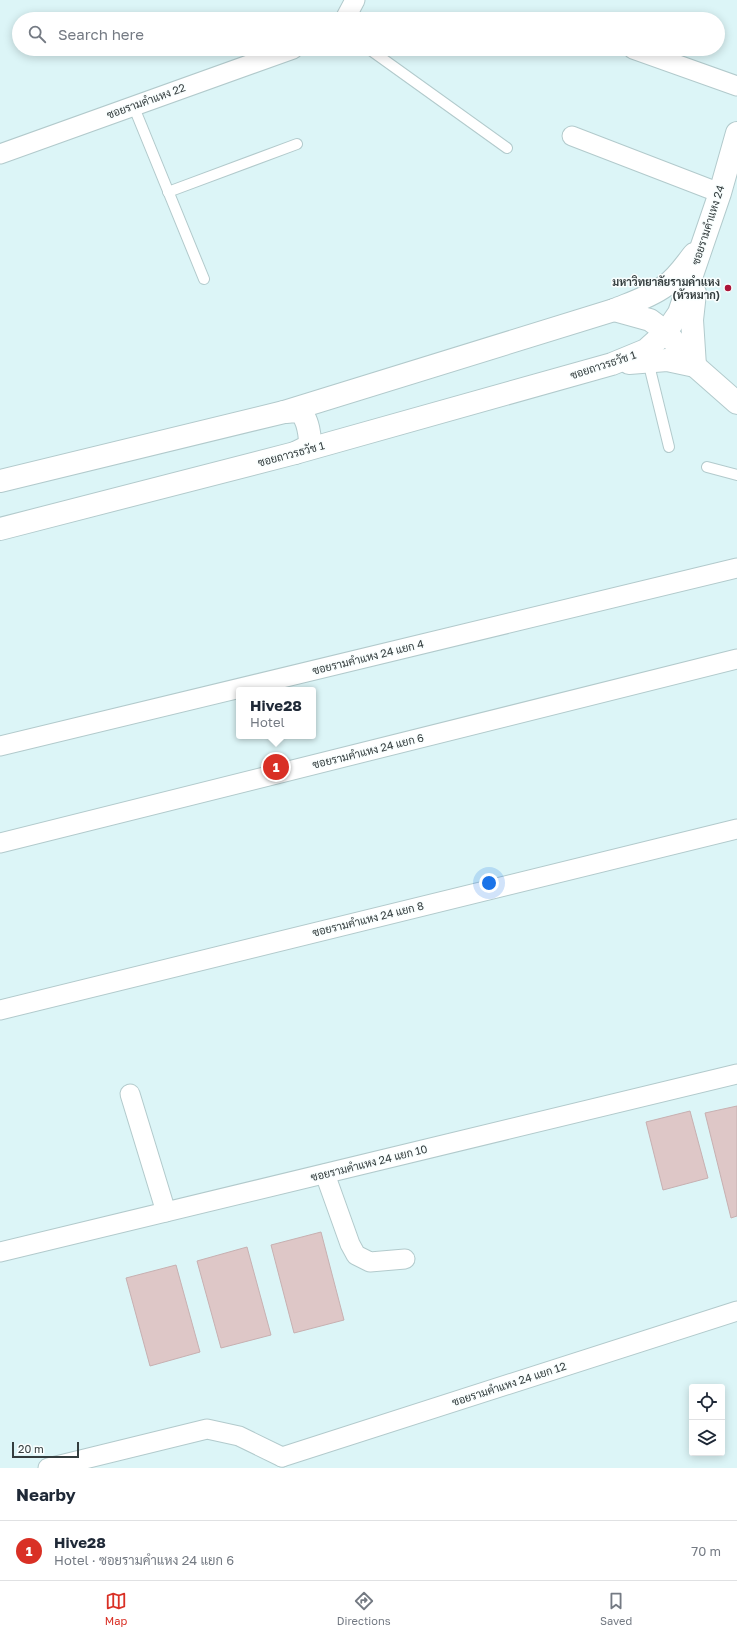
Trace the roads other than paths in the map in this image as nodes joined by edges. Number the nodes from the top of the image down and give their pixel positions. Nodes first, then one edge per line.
1 (355, 0) edge
2 (349, 12) edge
3 (273, 56) edge
4 (379, 56) edge
5 (653, 56) edge
6 (737, 86) edge
7 (133, 105) junction
8 (737, 133) edge
9 (572, 136) dead end
10 (297, 144) dead end
11 (507, 148) dead end
12 (1, 152) edge
13 (168, 192) junction
14 (720, 193) junction
15 (702, 244) junction
16 (204, 279) dead end
17 (614, 310) junction
18 (666, 332) junction
19 (648, 361) junction
20 (612, 364) junction
21 (695, 366) junction
22 (737, 403) edge
23 (284, 412) junction
24 (669, 447) dead end
25 (295, 453) junction
26 (708, 467) dead end
27 (737, 475) edge
28 (0, 481) edge
29 (0, 529) edge
30 (737, 568) edge
31 (737, 659) edge
32 (244, 687) edge
33 (236, 689) edge
34 (0, 746) edge
35 (737, 829) edge
36 (0, 843) edge
37 (0, 1010) edge
38 (737, 1074) edge
39 (130, 1094) dead end
40 (325, 1174) junction
41 (166, 1212) junction
42 (0, 1252) edge
43 (405, 1259) dead end
44 (737, 1311) edge
45 (279, 1462) edge
46 (48, 1468) edge

1 - 2 street
3 - 7 street, ซอยรามคำแหง 22
4 - 11 lane
5 - 6 street
7 - 12 street, ซอยรามคำแหง 22
7 - 13 lane
8 - 14 main road, ซอยรามคำแหง 24
9 - 14 street
10 - 13 lane
13 - 16 lane
14 - 15 main road, ซอยรามคำแหง 24
15 - 17 main road
15 - 18 main road, ซอยรามคำแหง 24
15 - 21 main road
17 - 18 main road
17 - 23 main road
18 - 20 main road, ซอยถาวรธวัช 1
18 - 21 main road
19 - 20 main road
19 - 21 main road
19 - 24 lane
20 - 25 main road, ซอยถาวรธวัช 1
21 - 22 main road
23 - 25 main road
23 - 28 main road
25 - 29 main road, ซอยถาวรธวัช 1
26 - 27 lane
30 - 32 street, ซอยรามคำแหง 24 แยก 4
31 - 36 street, ซอยรามคำแหง 24 แยก 6
33 - 34 street, ซอยรามคำแหง 24 แยก 4
35 - 37 street, ซอยรามคำแหง 24 แยก 8
38 - 40 street, ซอยรามคำแหง 24 แยก 10
39 - 41 street
40 - 41 street, ซอยรามคำแหง 24 แยก 10
40 - 43 street
41 - 42 street, ซอยรามคำแหง 24 แยก 10
44 - 45 street, ซอยรามคำแหง 24 แยก 12
45 - 46 street

